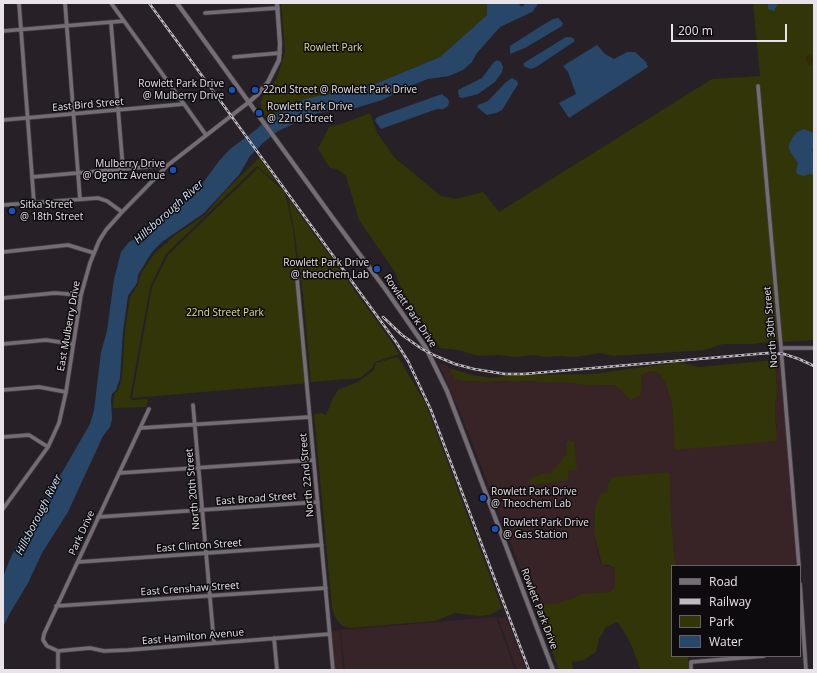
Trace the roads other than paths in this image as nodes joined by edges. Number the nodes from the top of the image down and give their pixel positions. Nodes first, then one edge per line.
1 (19, 3) edge
2 (65, 3) edge
3 (111, 3) edge
4 (178, 3) edge
5 (278, 5) edge
6 (205, 13) dead end
7 (124, 21) junction
8 (110, 23) junction
9 (67, 26) junction
10 (21, 30) junction
11 (3, 31) edge
12 (280, 53) junction
13 (234, 57) dead end
14 (758, 86) dead end
15 (249, 102) junction
16 (184, 104) junction
17 (118, 110) junction
18 (74, 114) junction
19 (28, 118) junction
20 (3, 120) edge
21 (206, 135) junction
22 (168, 166) junction
23 (123, 169) junction
24 (78, 173) junction
25 (32, 177) junction
26 (80, 199) junction
27 (34, 203) junction
28 (3, 205) edge
29 (122, 212) junction
30 (3, 252) edge
31 (94, 253) junction
32 (297, 278) dead end
33 (81, 295) junction
34 (3, 298) edge
35 (3, 344) edge
36 (73, 344) junction
37 (781, 348) junction
38 (814, 348) edge
39 (3, 390) edge
40 (66, 392) junction
41 (194, 405) dead end
42 (149, 410) dead end
43 (310, 416) junction
44 (195, 425) junction
45 (140, 428) junction
46 (3, 437) edge
47 (48, 447) junction
48 (314, 460) junction
49 (199, 468) junction
50 (119, 473) junction
51 (318, 502) junction
52 (3, 509) edge
53 (202, 510) junction
54 (98, 517) junction
55 (322, 545) junction
56 (206, 553) junction
57 (78, 562) junction
58 (798, 565) edge
59 (326, 588) junction
60 (210, 596) junction
61 (56, 606) junction
62 (801, 618) edge
63 (330, 634) junction
64 (274, 638) junction
65 (214, 643) junction
66 (58, 651) junction
67 (802, 653) edge
68 (752, 657) edge
69 (58, 670) edge
70 (277, 670) edge
71 (333, 670) edge
72 (553, 670) edge
73 (691, 670) edge
74 (806, 670) edge

1 - 10 street
2 - 9 street
3 - 7 street
4 - 15 street, Rowlett Park Drive
5 - 6 street
5 - 12 street
7 - 8 street
7 - 16 street
8 - 9 street
8 - 17 street
9 - 10 street
9 - 18 street
10 - 11 street
10 - 19 street
12 - 13 street
12 - 15 street
14 - 37 street, North 30th Street
15 - 21 street, East Mulberry Drive
15 - 72 street, Rowlett Park Drive
16 - 17 street, East Bird Street
16 - 21 street
17 - 18 street, East Bird Street
17 - 23 street
18 - 19 street, East Bird Street
18 - 24 street
19 - 20 street, East Bird Street
19 - 25 street
21 - 22 street, East Mulberry Drive
22 - 23 street
22 - 29 street, East Mulberry Drive
23 - 24 street
24 - 25 street
24 - 26 street
25 - 27 street
26 - 27 street
26 - 29 street
27 - 28 street
29 - 31 street, East Mulberry Drive
30 - 31 street
31 - 33 street, East Mulberry Drive
32 - 43 street, North 22nd Street
33 - 34 street
33 - 36 street, East Mulberry Drive
35 - 36 street
36 - 40 street, East Mulberry Drive
37 - 38 street
37 - 58 street, North 30th Street
39 - 40 street
40 - 47 street, East Mulberry Drive
41 - 44 street, North 20th Street
42 - 45 street, Park Drive
43 - 44 street
43 - 48 street, North 22nd Street
44 - 45 street
44 - 49 street, North 20th Street
45 - 50 street, Park Drive
46 - 47 street
47 - 52 street, East Mulberry Drive
48 - 49 street
48 - 51 street, North 22nd Street
49 - 50 street
49 - 53 street, North 20th Street
50 - 54 street, Park Drive
51 - 53 street, East Broad Street
51 - 55 street, North 22nd Street
53 - 54 street, East Broad Street
53 - 56 street, North 20th Street
54 - 57 street, Park Drive
55 - 56 street, East Clinton Street
55 - 59 street, North 22nd Street
56 - 57 street, East Clinton Street
56 - 60 street, North 20th Street
57 - 61 street, Park Drive
59 - 60 street, East Crenshaw Street
59 - 63 street, North 22nd Street
60 - 61 street, East Crenshaw Street
60 - 65 street, North 20th Street
61 - 66 street, Park Drive
62 - 67 street
63 - 64 street, East Hamilton Avenue
63 - 71 street, North 22nd Street
64 - 65 street, East Hamilton Avenue
64 - 70 street
65 - 66 street, East Hamilton Avenue
66 - 69 street
67 - 74 street
68 - 73 street

